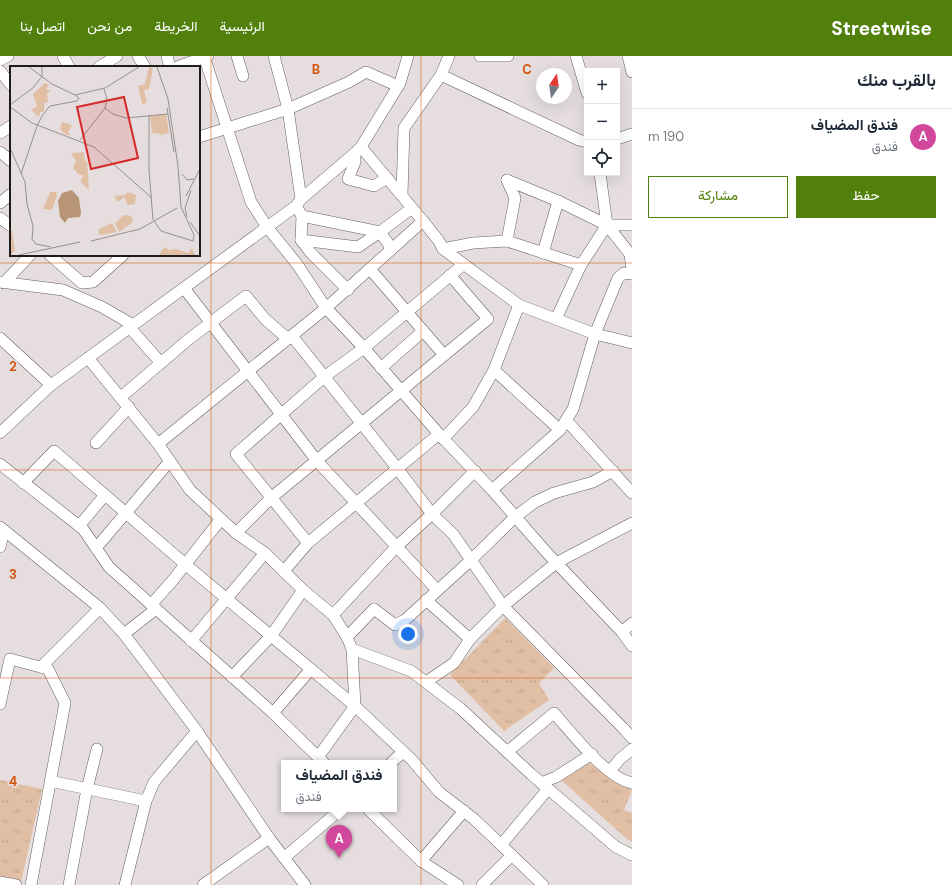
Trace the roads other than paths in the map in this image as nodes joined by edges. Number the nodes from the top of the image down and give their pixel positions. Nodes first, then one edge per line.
1 (8, 56) edge
2 (63, 56) edge
3 (117, 56) edge
4 (138, 56) edge
5 (167, 56) edge
6 (205, 56) edge
7 (237, 56) edge
8 (274, 56) edge
9 (408, 56) edge
10 (449, 56) edge
11 (480, 56) edge
12 (508, 56) edge
13 (628, 56) edge
14 (580, 57) edge
15 (0, 60) edge
16 (68, 66) edge
17 (101, 66) edge
18 (144, 66) edge
19 (170, 66) edge
20 (180, 66) edge
21 (0, 71) edge
22 (632, 72) edge
23 (441, 75) junction
24 (243, 76) dead end
25 (584, 78) edge
26 (10, 84) edge
27 (398, 86) junction
28 (288, 109) junction
29 (10, 127) edge
30 (226, 128) junction
31 (0, 133) edge
32 (632, 134) edge
33 (200, 137) edge
34 (620, 138) edge
35 (584, 141) edge
36 (358, 150) junction
37 (0, 152) edge
38 (10, 160) edge
39 (600, 176) edge
40 (387, 178) junction
41 (10, 195) edge
42 (402, 196) junction
43 (558, 201) junction
44 (0, 203) edge
45 (300, 207) junction
46 (412, 208) junction
47 (0, 218) edge
48 (423, 221) junction
49 (10, 225) edge
50 (607, 225) junction
51 (632, 225) edge
52 (267, 227) junction
53 (380, 232) junction
54 (301, 240) junction
55 (507, 242) junction
56 (392, 249) junction
57 (443, 249) junction
58 (311, 253) junction
59 (543, 253) junction
60 (29, 256) edge
61 (51, 256) edge
62 (122, 256) edge
63 (297, 264) junction
64 (464, 264) junction
65 (581, 265) junction
66 (370, 269) junction
67 (632, 270) edge
68 (632, 274) edge
69 (450, 275) junction
70 (2, 283) edge
71 (184, 288) junction
72 (348, 290) junction
73 (519, 305) junction
74 (326, 308) junction
75 (407, 312) junction
76 (556, 319) junction
77 (211, 323) junction
78 (132, 327) junction
79 (423, 331) junction
80 (595, 334) junction
81 (0, 338) edge
82 (290, 338) junction
83 (632, 343) edge
84 (364, 348) junction
85 (444, 356) junction
86 (88, 358) junction
87 (161, 363) junction
88 (381, 368) junction
89 (494, 370) junction
90 (248, 371) junction
91 (324, 377) junction
92 (51, 385) junction
93 (402, 391) junction
94 (121, 397) junction
95 (129, 407) junction
96 (281, 414) junction
97 (566, 420) junction
98 (362, 424) junction
99 (560, 430) junction
100 (0, 433) edge
101 (441, 436) junction
102 (96, 443) dead end
103 (158, 444) junction
104 (170, 461) junction
105 (317, 461) junction
106 (0, 464) edge
107 (397, 468) junction
108 (474, 471) junction
109 (613, 471) junction
110 (23, 483) junction
111 (492, 490) junction
112 (632, 493) edge
113 (104, 495) junction
114 (271, 498) junction
115 (356, 503) junction
116 (126, 514) junction
117 (432, 514) junction
118 (515, 517) junction
119 (221, 519) junction
120 (632, 523) edge
121 (79, 526) junction
122 (2, 529) edge
123 (236, 533) junction
124 (308, 543) junction
125 (0, 547) edge
126 (396, 547) junction
127 (96, 548) junction
128 (265, 553) junction
129 (471, 560) junction
130 (556, 563) junction
131 (185, 564) junction
132 (284, 571) junction
133 (303, 590) junction
134 (437, 590) junction
135 (227, 599) junction
136 (426, 600) junction
137 (503, 606) junction
138 (154, 607) junction
139 (100, 608) junction
140 (333, 616) junction
141 (632, 623) edge
142 (622, 632) junction
143 (124, 634) junction
144 (271, 636) junction
145 (347, 637) junction
146 (470, 639) junction
147 (191, 641) junction
148 (632, 646) edge
149 (352, 649) junction
150 (41, 667) junction
151 (311, 669) junction
152 (232, 677) junction
153 (426, 682) junction
154 (0, 704) edge
155 (355, 706) junction
156 (273, 713) junction
157 (197, 731) junction
158 (632, 738) edge
159 (97, 749) dead end
160 (632, 749) edge
161 (403, 752) junction
162 (507, 752) junction
163 (592, 754) junction
164 (321, 760) edge
165 (394, 760) edge
166 (610, 771) junction
167 (50, 781) junction
168 (632, 783) edge
169 (545, 786) junction
170 (87, 789) junction
171 (146, 801) junction
172 (464, 811) junction
173 (338, 812) edge
174 (371, 812) edge
175 (269, 838) junction
176 (501, 845) junction
177 (632, 854) edge
178 (512, 855) junction
179 (284, 858) junction
180 (421, 861) junction
181 (0, 882) edge
182 (16, 885) edge
183 (31, 885) edge
184 (69, 885) edge
185 (125, 885) edge
186 (203, 885) edge
187 (305, 885) edge
188 (458, 885) edge
189 (482, 885) edge
190 (544, 885) edge

1 - 15 street
2 - 16 street
3 - 17 street
4 - 18 street
5 - 19 street
6 - 20 street
6 - 30 street
7 - 24 street
8 - 28 street
9 - 27 street
10 - 23 street
11 - 12 street
13 - 22 street
14 - 25 street
21 - 26 street
23 - 35 street
23 - 42 street
27 - 28 street
27 - 36 street
28 - 30 street
28 - 45 street
29 - 31 street
30 - 33 street
30 - 52 street
32 - 34 street
36 - 40 street
36 - 40 street
36 - 45 street
37 - 38 street
39 - 50 street
40 - 42 street
41 - 44 street
42 - 46 street
43 - 50 street
43 - 55 street
43 - 59 street
45 - 52 street
45 - 53 street
45 - 54 street
46 - 48 street
46 - 53 street
47 - 49 street
48 - 56 street
48 - 57 street
50 - 51 street
50 - 65 street
50 - 67 street
52 - 63 street
52 - 71 street
53 - 54 street
53 - 56 street
54 - 58 street
55 - 57 street
55 - 59 street
56 - 66 street
57 - 64 street
58 - 63 street
58 - 72 street
59 - 65 street
60 - 70 street
61 - 62 street
63 - 74 street
64 - 69 street
64 - 73 street
65 - 76 street
66 - 72 street
66 - 75 street
68 - 80 street
69 - 75 street
69 - 85 street
70 - 78 street
71 - 77 street
71 - 78 street
72 - 74 street
73 - 76 street
73 - 89 street
74 - 82 street
74 - 84 street
75 - 79 street
75 - 84 street
76 - 80 street
77 - 82 street
77 - 87 street
77 - 90 street
78 - 86 street
78 - 87 street
79 - 85 street
79 - 88 street
80 - 83 street
80 - 97 street
81 - 92 street
82 - 90 street
82 - 91 street
84 - 88 street
84 - 91 street
85 - 93 street
86 - 92 street
86 - 94 street
87 - 94 street
88 - 93 street
89 - 99 street
89 - 101 street
90 - 96 street
90 - 103 street
91 - 96 street
91 - 98 street
92 - 100 street
93 - 98 street
93 - 101 street
94 - 95 street
95 - 102 street
95 - 103 street
96 - 105 street
96 - 114 street
97 - 99 street
97 - 109 street
98 - 105 street
98 - 107 street
99 - 111 street
101 - 107 street
101 - 108 street
103 - 104 street
104 - 116 street
104 - 119 street
105 - 114 street
105 - 115 street
106 - 110 street
107 - 115 street
107 - 117 street
108 - 111 street
108 - 117 street
109 - 112 street
109 - 118 street
110 - 113 street
110 - 121 street
111 - 118 street
113 - 116 street
113 - 121 street
114 - 123 street
114 - 124 street
115 - 124 street
115 - 126 street
116 - 127 street
116 - 131 street
117 - 126 street
117 - 129 street
118 - 129 street
118 - 130 street
119 - 123 street
119 - 131 street
120 - 130 street
121 - 127 street
122 - 125 street
122 - 139 street
123 - 128 street
124 - 132 street
126 - 134 street
126 - 140 street
127 - 138 street
128 - 132 street
128 - 135 street
129 - 134 street
129 - 137 street
130 - 137 street
130 - 142 street
131 - 135 street
131 - 138 street
132 - 133 street
133 - 140 street
133 - 144 street
134 - 136 street
135 - 144 street
135 - 147 street
136 - 145 street
136 - 146 street
137 - 146 street
137 - 158 street
138 - 143 street
138 - 147 street
139 - 143 street
139 - 150 street
140 - 145 street
141 - 142 street
142 - 148 street
143 - 157 street
144 - 151 street
144 - 152 street
145 - 149 street
146 - 153 street
147 - 152 street
149 - 153 street
149 - 155 street
150 - 154 street
150 - 167 street
151 - 155 street
151 - 156 street
152 - 156 street
153 - 162 street
155 - 161 street
155 - 164 street
156 - 164 street
157 - 171 street
157 - 175 street
159 - 170 street
160 - 166 street
161 - 165 street
161 - 172 street
162 - 163 street
162 - 169 street
163 - 166 street
163 - 169 street
166 - 168 street
167 - 170 street
167 - 183 street
169 - 176 street
169 - 177 street
170 - 171 street
170 - 184 street
171 - 185 street
172 - 176 street
172 - 180 street
173 - 179 street
174 - 180 street
175 - 179 street
175 - 186 street
176 - 178 street
178 - 189 street
178 - 190 street
179 - 187 street
180 - 188 street
181 - 182 street

